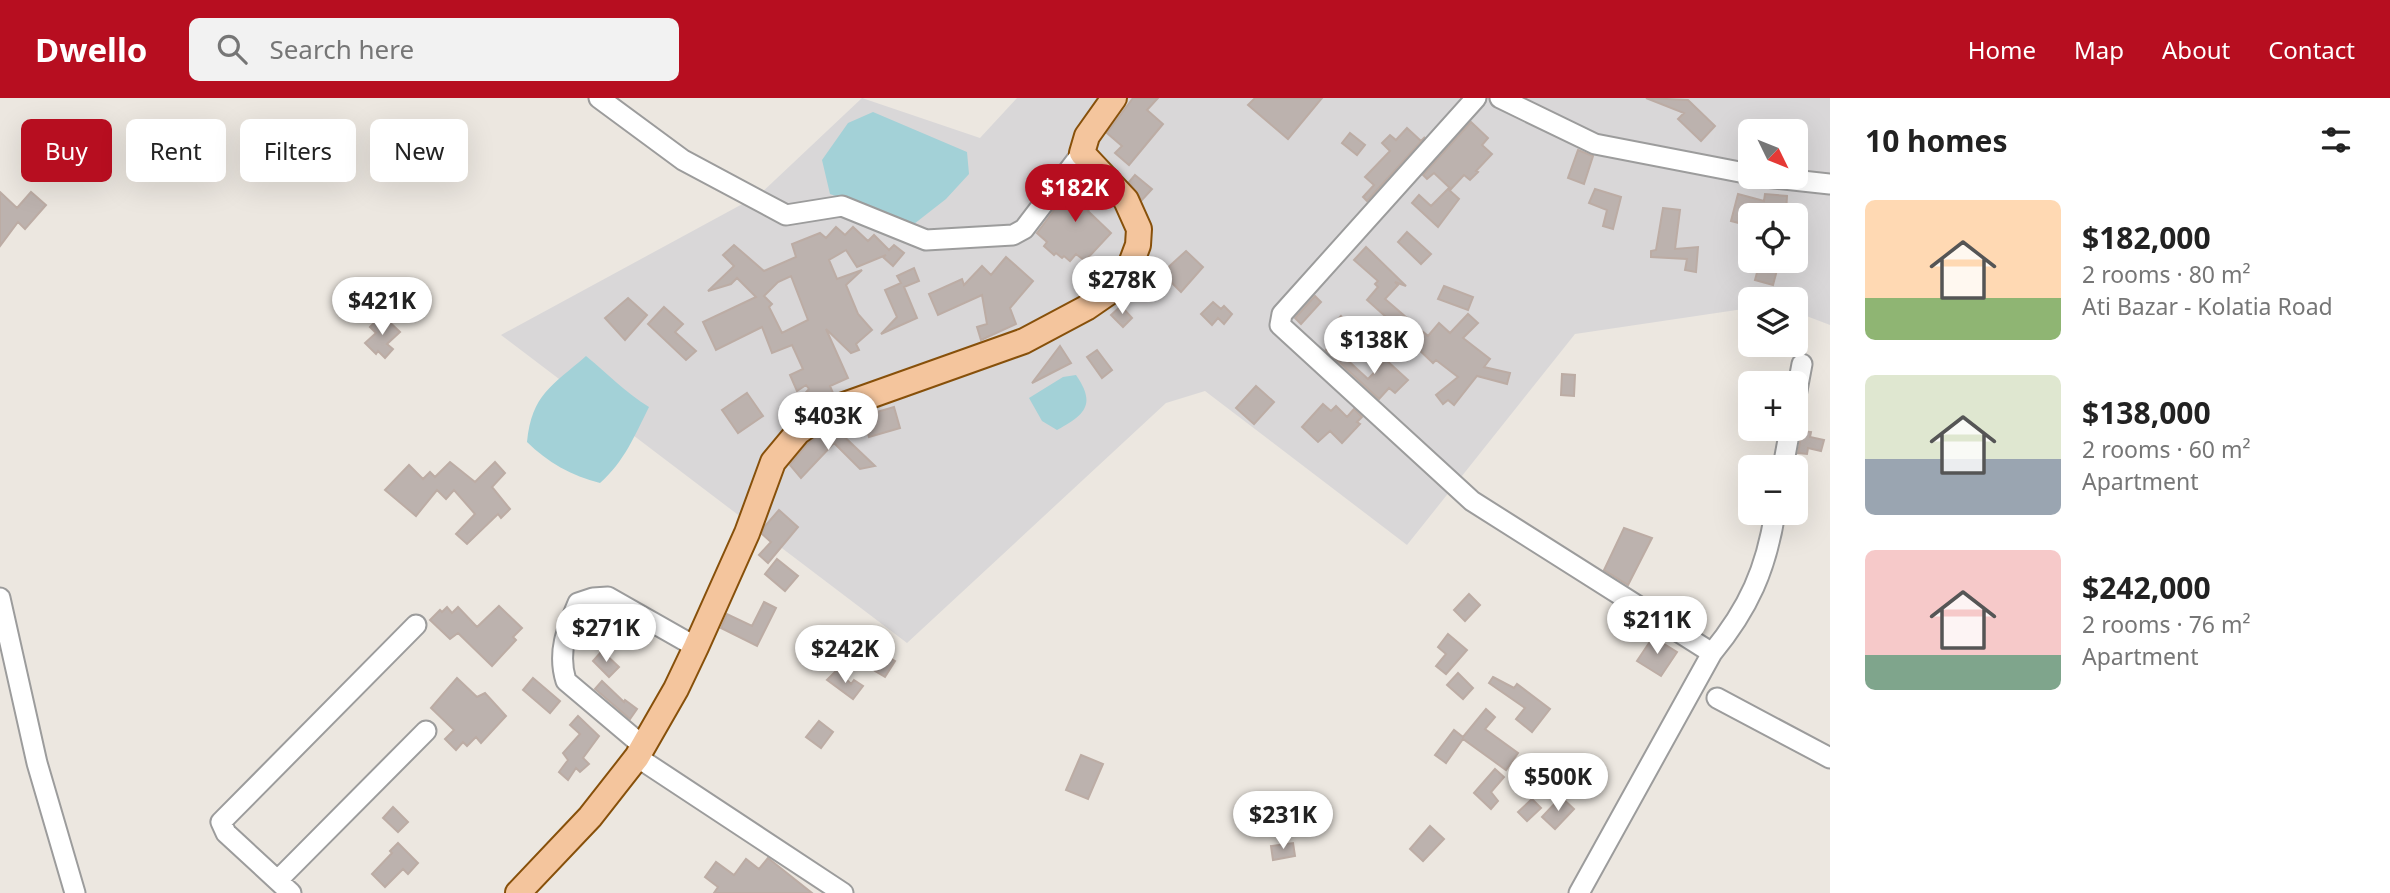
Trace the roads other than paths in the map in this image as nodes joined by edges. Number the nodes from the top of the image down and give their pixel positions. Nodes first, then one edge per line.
1 (599, 98) edge
2 (1114, 98) edge
3 (1476, 98) edge
4 (1500, 98) edge
5 (1082, 153) junction
6 (1738, 172) edge
7 (1808, 182) edge
8 (1830, 184) edge
9 (1802, 364) dead end
10 (1801, 371) edge
11 (1773, 525) edge
12 (0, 598) edge
13 (416, 625) dead end
14 (696, 647) junction
15 (1712, 653) junction
16 (1717, 698) dead end
17 (426, 731) dead end
18 (640, 752) junction
19 (1829, 756) edge
20 (284, 887) edge
21 (75, 893) edge
22 (518, 893) edge
23 (843, 893) edge
24 (1579, 893) edge

1 - 5 street
2 - 5 main road
3 - 15 street
4 - 6 street
5 - 14 main road
7 - 8 street
9 - 10 street
11 - 15 street
12 - 21 street
13 - 20 street
14 - 18 main road
14 - 18 street
15 - 24 street
16 - 19 street
17 - 20 street
18 - 22 main road
18 - 23 street

